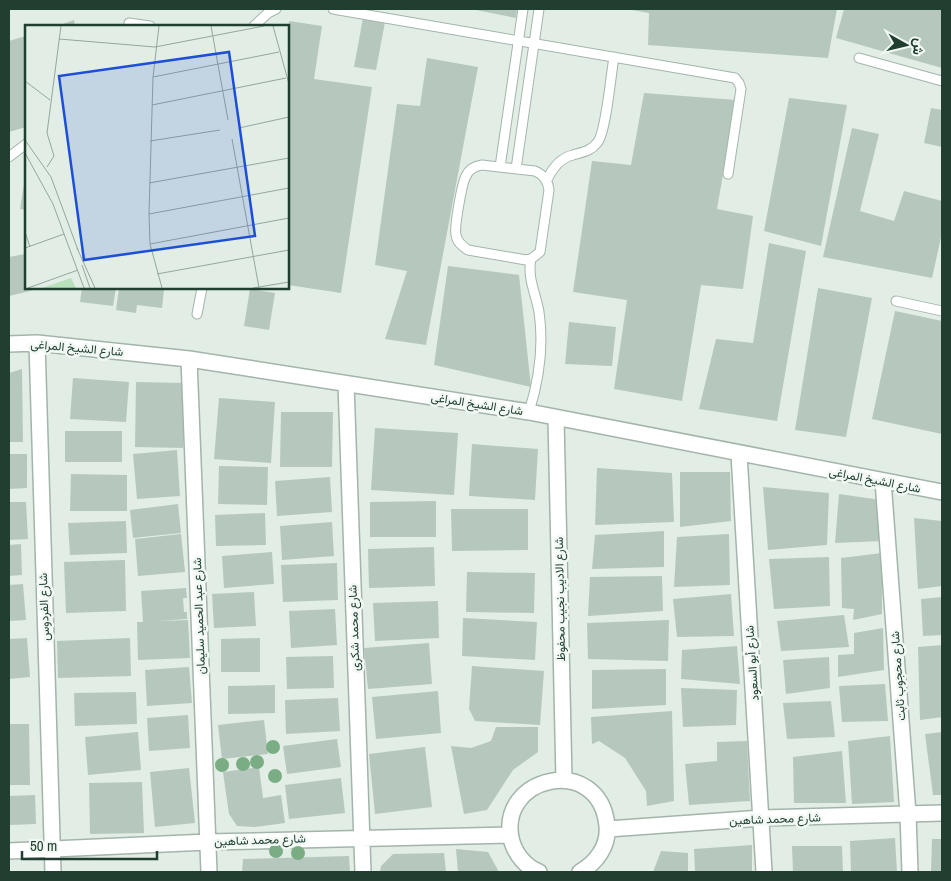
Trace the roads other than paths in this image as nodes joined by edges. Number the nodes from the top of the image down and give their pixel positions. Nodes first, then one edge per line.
1 (276, 9) edge
2 (333, 9) edge
3 (523, 9) edge
4 (539, 9) edge
5 (129, 23) dead end
6 (143, 25) edge
7 (255, 25) edge
8 (518, 40) junction
9 (534, 43) junction
10 (614, 56) junction
11 (859, 58) dead end
12 (942, 81) edge
13 (25, 145) edge
14 (9, 157) edge
15 (500, 167) junction
16 (516, 169) junction
17 (728, 174) dead end
18 (546, 180) junction
19 (531, 259) junction
20 (202, 289) edge
21 (896, 301) dead end
22 (942, 311) edge
23 (197, 314) dead end
24 (37, 343) junction
25 (9, 344) edge
26 (189, 359) junction
27 (346, 384) junction
28 (529, 412) junction
29 (556, 418) junction
30 (739, 454) junction
31 (883, 481) junction
32 (942, 492) edge
33 (564, 780) junction
34 (942, 812) edge
35 (908, 814) junction
36 (762, 818) junction
37 (608, 829) junction
38 (510, 835) junction
39 (362, 837) junction
40 (208, 842) junction
41 (51, 848) junction
42 (9, 851) edge
43 (53, 872) edge
44 (209, 872) edge
45 (363, 872) edge
46 (539, 872) edge
47 (580, 872) edge
48 (764, 872) edge
49 (910, 872) edge

1 - 7 lane
2 - 8 lane
3 - 8 lane
4 - 9 lane
5 - 6 lane
8 - 9 lane
8 - 15 lane
9 - 10 lane
9 - 16 lane
10 - 17 lane
10 - 18 lane
11 - 12 lane
13 - 14 lane
15 - 16 lane
15 - 19 lane
16 - 18 lane
18 - 19 lane
19 - 28 lane
20 - 23 lane
21 - 22 lane
24 - 25 street, شارع الشيخ المراغى
24 - 26 street, شارع الشيخ المراغى
24 - 41 street, شارع الفردوس
26 - 27 street, شارع الشيخ المراغى
26 - 40 street, شارع عبد الحميد سليمان
27 - 28 street, شارع الشيخ المراغى
27 - 39 street, شارع محمد شكرى
28 - 29 street, شارع الشيخ المراغى
29 - 30 street, شارع الشيخ المراغى
29 - 33 street, شارع الاديب نجيب محفوظ
30 - 31 street, شارع الشيخ المراغى
30 - 36 street, شارع أبو السعود
31 - 32 street, شارع الشيخ المراغى
31 - 35 street, شارع محجوب ثابت
33 - 37 street
33 - 38 street
34 - 35 street, شارع محمد شاهين
35 - 36 street, شارع محمد شاهين
35 - 49 street, شارع محجوب ثابت
36 - 37 street, شارع محمد شاهين
36 - 48 street, شارع أبو السعود
37 - 47 street
38 - 39 street, شارع محمد شاهين
38 - 46 street
39 - 40 street, شارع محمد شاهين
39 - 45 street, شارع محمد شكرى
40 - 41 street, شارع محمد شاهين
40 - 44 street, شارع عبد الحميد سليمان
41 - 42 street, شارع محمد شاهين
41 - 43 street, شارع الفردوس

